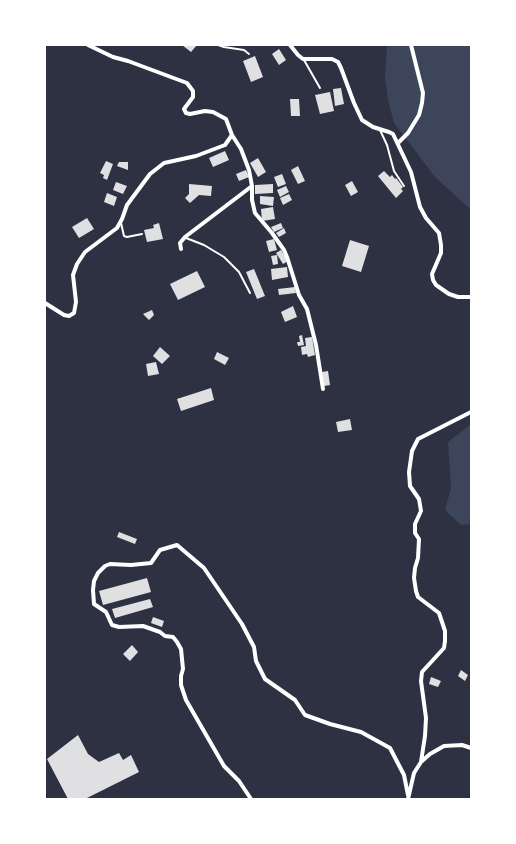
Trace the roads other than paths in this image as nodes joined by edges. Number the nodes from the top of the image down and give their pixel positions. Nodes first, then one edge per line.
1 (88, 45) edge
2 (218, 45) edge
3 (290, 45) edge
4 (411, 45) edge
5 (249, 54) dead end
6 (303, 59) junction
7 (320, 88) dead end
8 (380, 129) junction
9 (232, 134) junction
10 (398, 143) junction
11 (252, 186) junction
12 (404, 186) dead end
13 (121, 222) junction
14 (142, 234) dead end
15 (185, 237) junction
16 (181, 249) dead end
17 (250, 293) dead end
18 (471, 297) edge
19 (45, 303) edge
20 (323, 389) dead end
21 (471, 412) edge
22 (471, 748) edge
23 (421, 762) junction
24 (408, 797) edge
25 (251, 799) edge

1 - 9 street
2 - 5 lane
3 - 6 street
4 - 10 street
6 - 7 lane
6 - 8 street
8 - 10 street
8 - 12 lane
9 - 11 street
9 - 13 street
10 - 18 street
11 - 15 street
11 - 20 street
13 - 14 lane
13 - 19 street
15 - 16 street
15 - 17 lane
21 - 23 street
22 - 23 street
23 - 24 street
24 - 25 street

